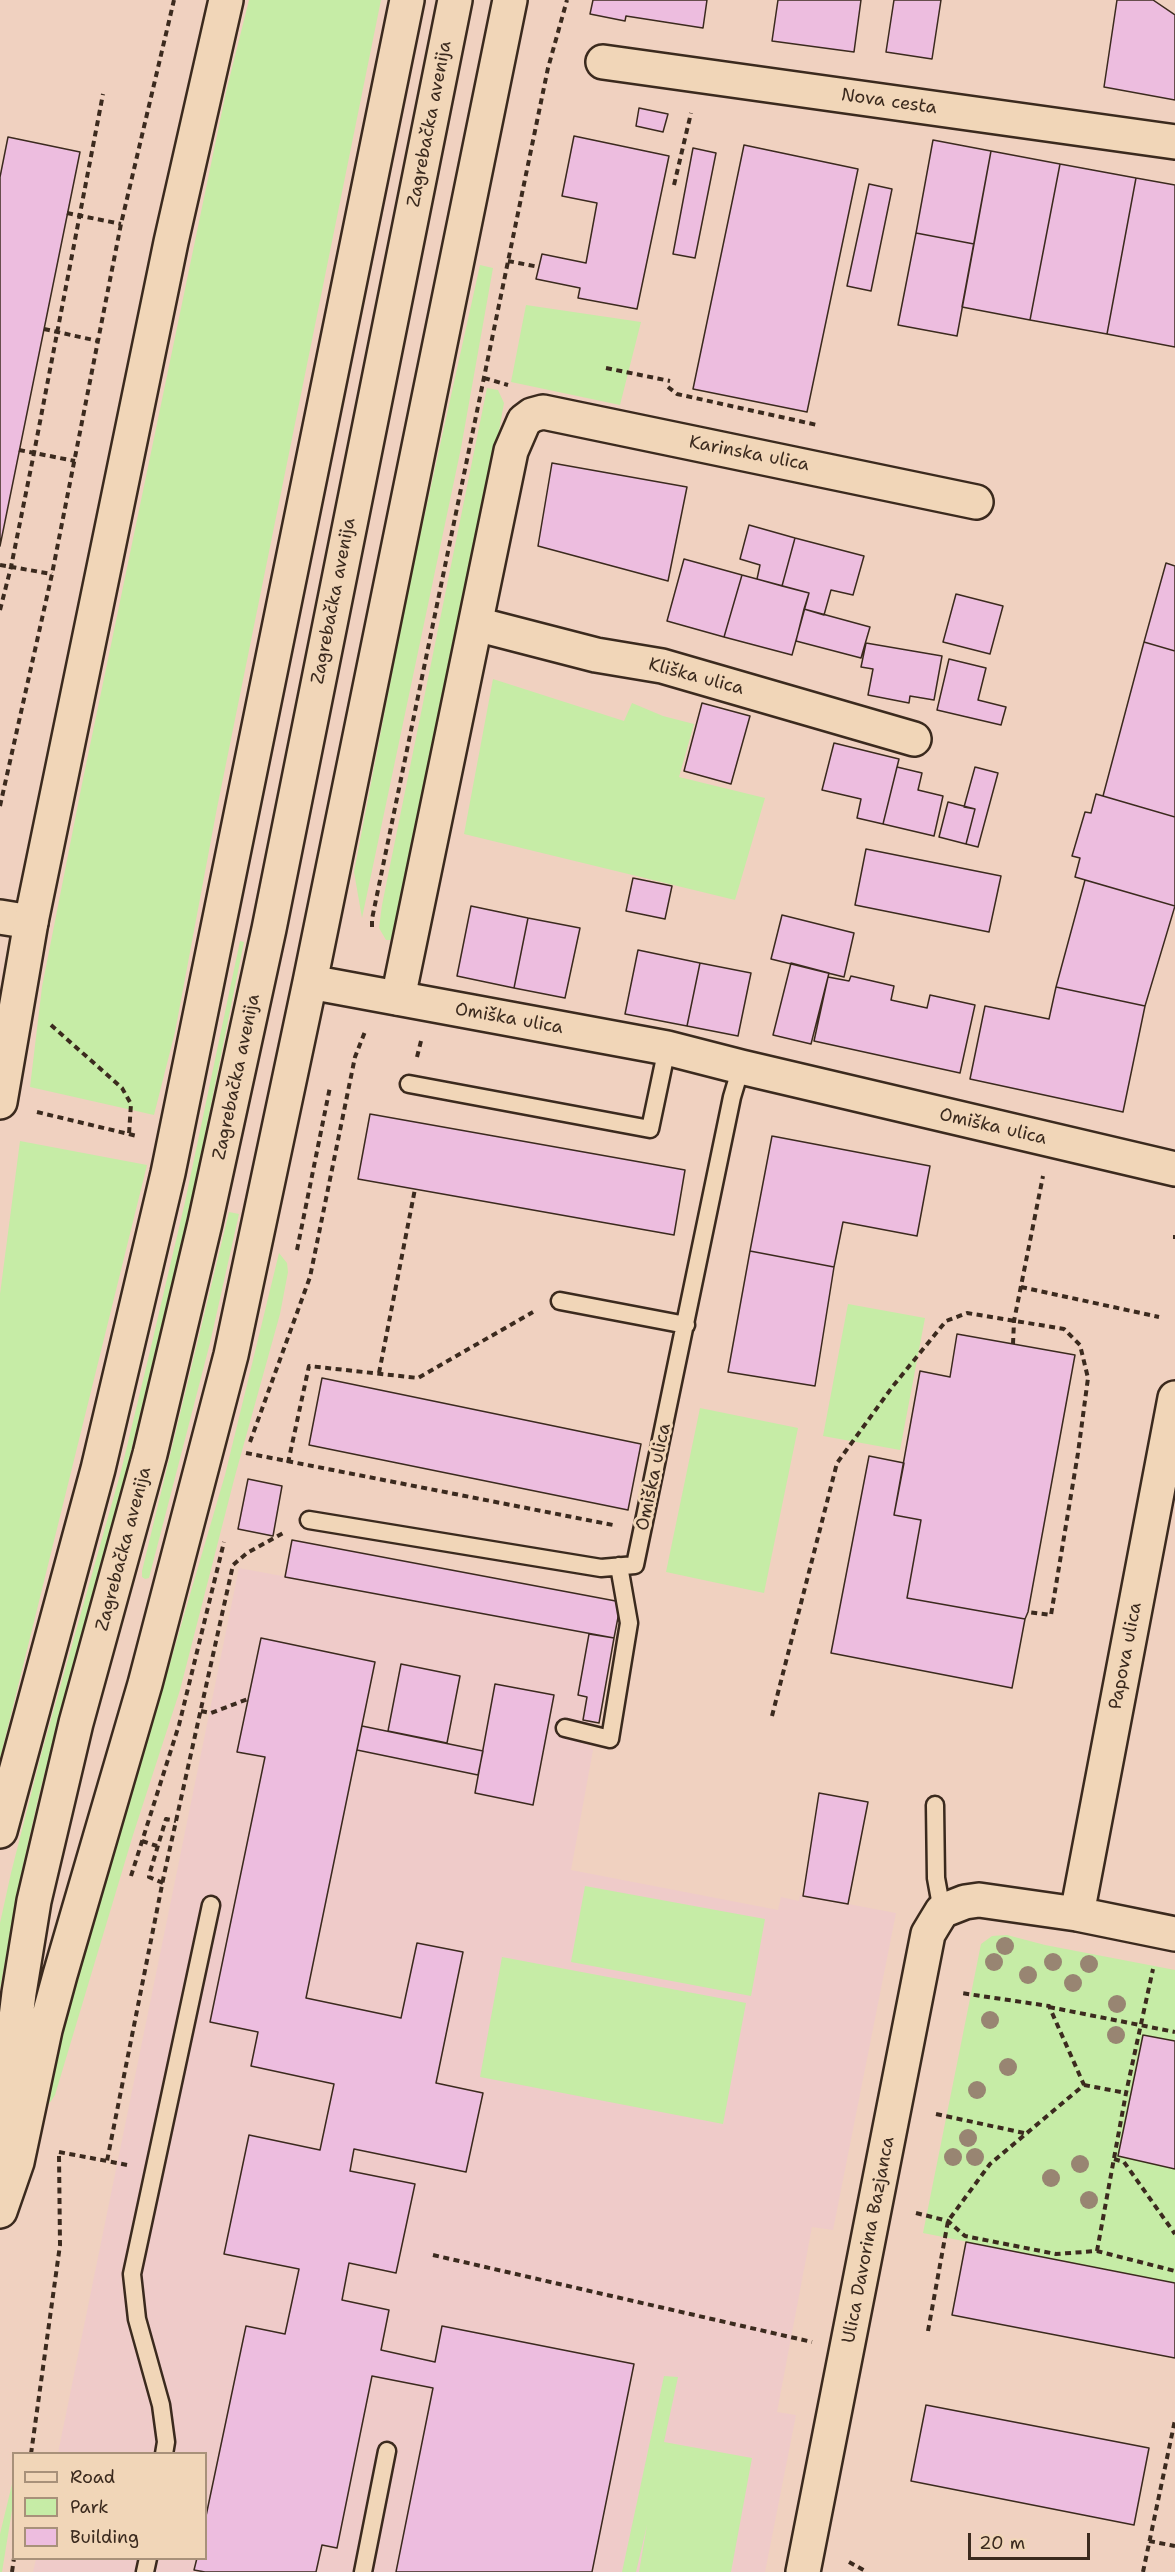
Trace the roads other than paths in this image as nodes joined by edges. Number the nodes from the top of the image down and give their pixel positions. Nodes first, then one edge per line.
1 (225, 0) edge
2 (407, 0) edge
3 (455, 0) edge
4 (510, 0) edge
5 (603, 62) dead end
6 (1175, 142) edge
7 (976, 501) dead end
8 (476, 624) junction
9 (914, 739) dead end
10 (15, 920) edge
11 (310, 982) junction
12 (398, 998) junction
13 (667, 1048) junction
14 (741, 1067) junction
15 (409, 1084) dead end
16 (13, 1106) edge
17 (1175, 1169) edge
18 (560, 1301) road end
19 (686, 1325) junction
20 (1175, 1398) edge
21 (309, 1520) road end
22 (619, 1566) junction
23 (565, 1728) dead end
24 (935, 1805) dead end
25 (0, 1831) edge
26 (211, 1905) dead end
27 (942, 1911) junction
28 (1077, 1914) junction
29 (1175, 1934) edge
30 (0, 2148) edge
31 (0, 2211) edge
32 (387, 2451) dead end
33 (164, 2452) edge
34 (363, 2572) edge
35 (802, 2572) edge

1 - 10 main road
2 - 25 main road
3 - 30 main road, Zagrebačka avenija
4 - 11 main road
5 - 6 main road, Nova cesta
7 - 8 main road, Karinska ulica
8 - 9 main road, Kliška ulica
8 - 12 main road
10 - 16 main road
11 - 12 main road, Omiška ulica
11 - 31 main road
12 - 13 main road, Omiška ulica
13 - 14 main road, Omiška ulica
13 - 15 lane
14 - 17 main road, Omiška ulica
14 - 19 lane, Omiška ulica
18 - 19 lane
19 - 22 lane, Omiška ulica
20 - 28 main road, Papova ulica
21 - 22 lane
22 - 23 lane
24 - 27 lane
26 - 33 lane
27 - 28 main road
27 - 35 main road, Ulica Davorina Bazjanca
28 - 29 main road
32 - 34 lane

